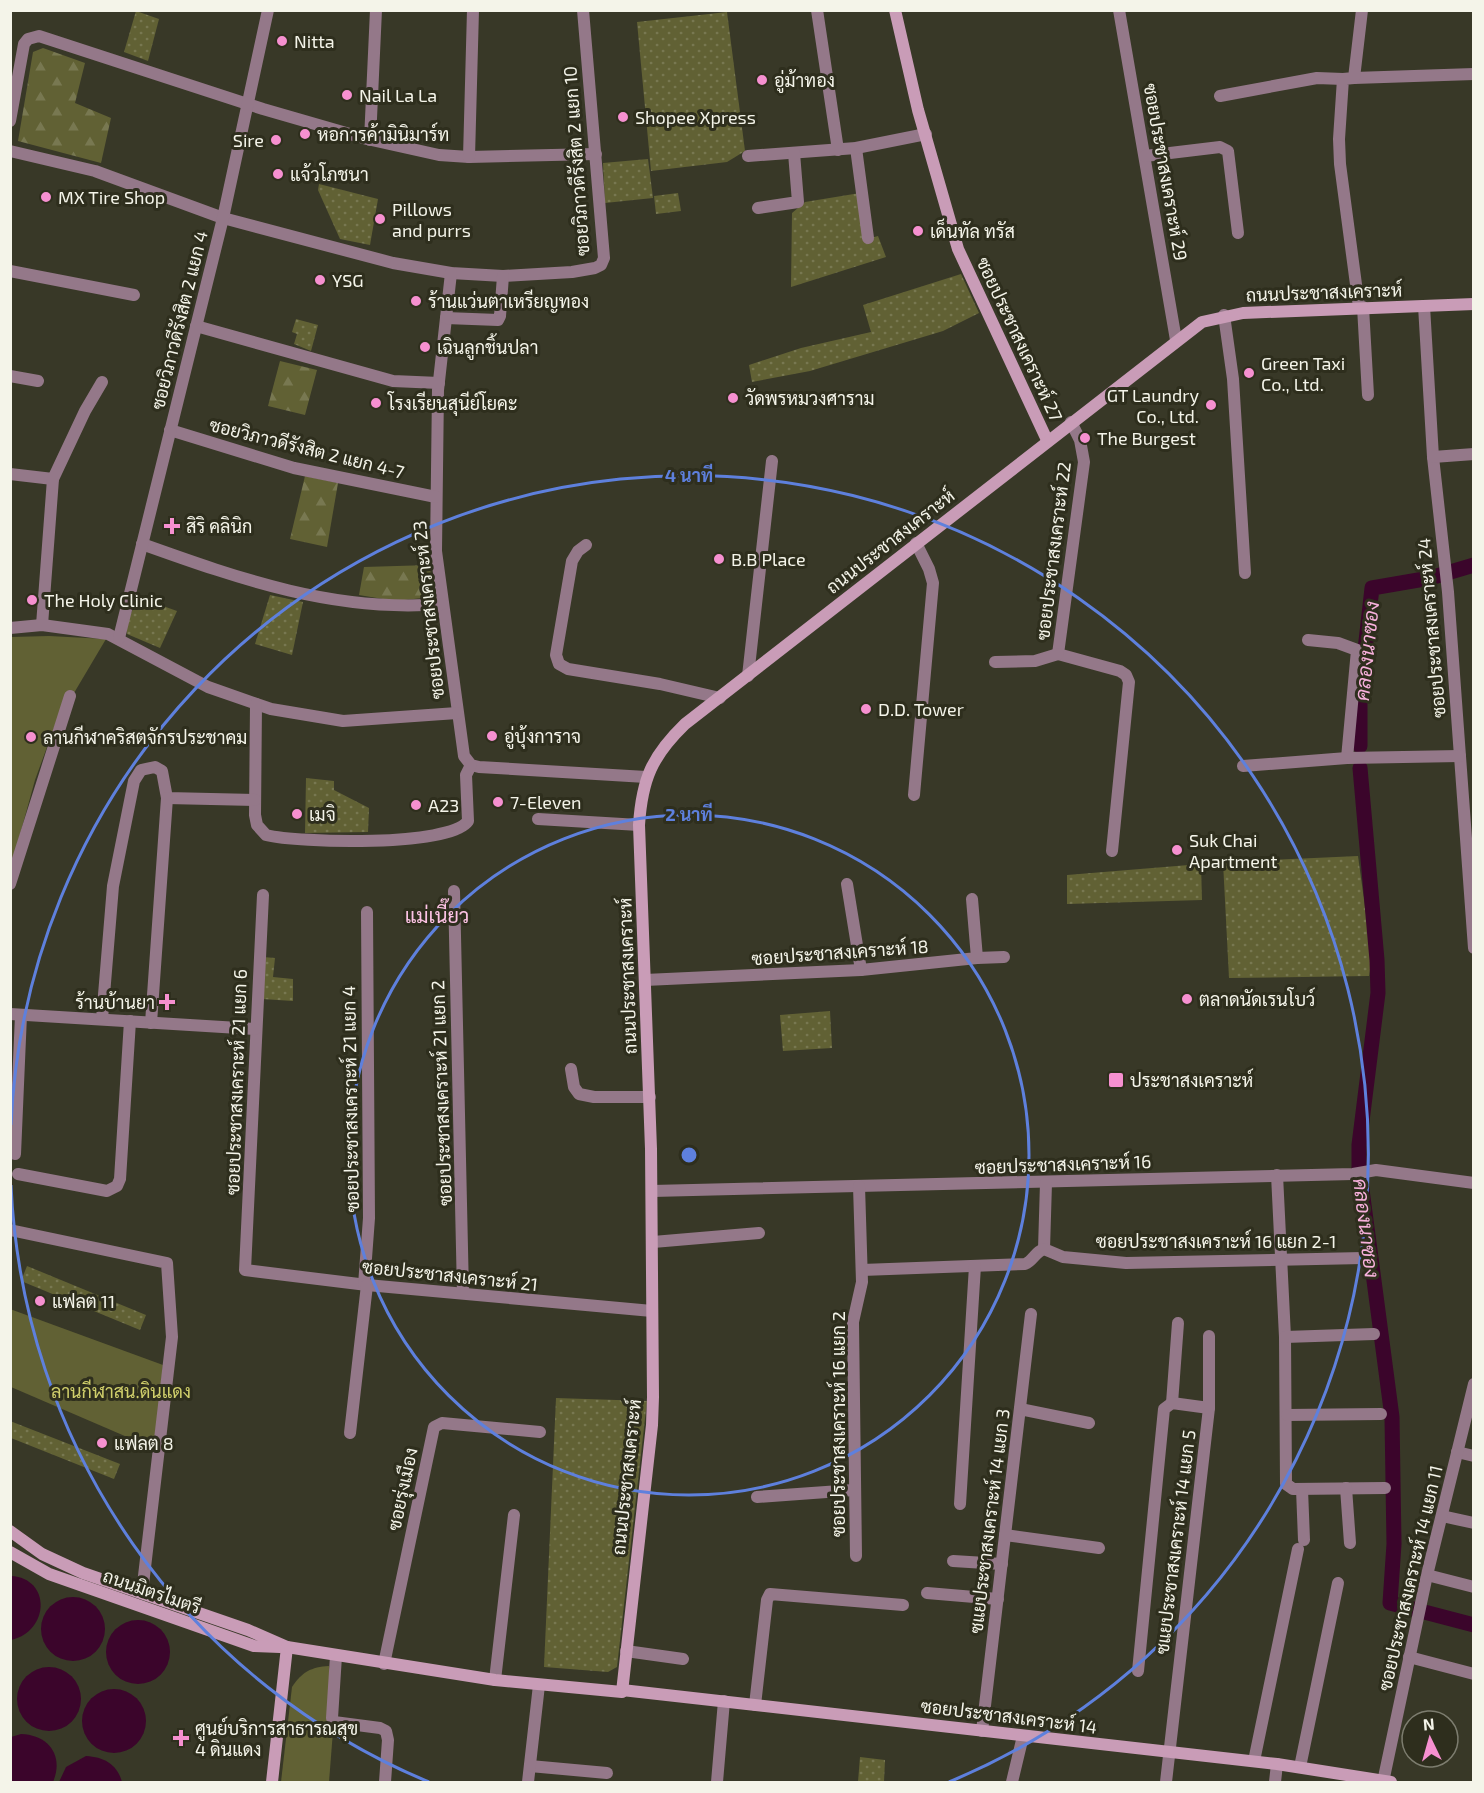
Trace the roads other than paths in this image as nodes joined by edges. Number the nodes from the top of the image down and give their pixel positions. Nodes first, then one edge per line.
1 (268, 10) edge
2 (376, 10) edge
3 (473, 10) edge
4 (583, 10) edge
5 (817, 10) edge
6 (895, 10) edge
7 (1119, 10) edge
8 (1362, 10) edge
9 (1473, 74) edge
10 (1349, 79) junction
11 (1220, 96) dead end
12 (249, 104) junction
13 (10, 121) edge
14 (926, 134) junction
15 (370, 140) junction
16 (856, 148) junction
17 (838, 150) junction
18 (10, 151) edge
19 (794, 153) junction
20 (596, 154) junction
21 (748, 156) dead end
22 (1145, 156) junction
23 (469, 157) junction
24 (758, 208) dead end
25 (223, 219) junction
26 (1238, 233) dead end
27 (868, 238) dead end
28 (10, 271) edge
29 (451, 273) junction
30 (503, 276) junction
31 (134, 295) dead end
32 (1473, 304) edge
33 (1424, 306) junction
34 (1361, 307) junction
35 (1224, 315) junction
36 (446, 318) junction
37 (196, 326) junction
38 (1176, 340) junction
39 (10, 376) edge
40 (38, 381) dead end
41 (102, 382) dead end
42 (439, 383) junction
43 (1368, 395) dead end
44 (1071, 422) junction
45 (170, 430) junction
46 (1047, 440) junction
47 (1473, 454) edge
48 (1433, 457) junction
49 (772, 461) dead end
50 (10, 474) edge
51 (53, 479) junction
52 (436, 497) junction
53 (915, 543) junction
54 (142, 544) junction
55 (586, 545) dead end
56 (1245, 573) dead end
57 (442, 604) junction
58 (42, 625) junction
59 (10, 628) edge
60 (119, 638) junction
61 (1308, 640) dead end
62 (1058, 654) junction
63 (995, 662) dead end
64 (748, 676) junction
65 (70, 696) dead end
66 (720, 698) junction
67 (256, 704) junction
68 (457, 713) junction
69 (1460, 756) junction
70 (1347, 758) junction
71 (471, 765) junction
72 (1243, 766) dead end
73 (646, 777) junction
74 (1468, 792) edge
75 (914, 795) dead end
76 (167, 798) junction
77 (255, 800) junction
78 (538, 819) dead end
79 (639, 825) junction
80 (1112, 851) dead end
81 (10, 884) edge
82 (847, 885) dead end
83 (454, 891) dead end
84 (263, 895) dead end
85 (972, 899) dead end
86 (367, 912) dead end
87 (1473, 948) edge
88 (1004, 957) dead end
89 (977, 958) junction
90 (861, 970) junction
91 (645, 980) junction
92 (16, 1014) edge
93 (102, 1019) junction
94 (130, 1021) junction
95 (151, 1023) junction
96 (255, 1029) junction
97 (571, 1069) dead end
98 (650, 1097) junction
99 (15, 1154) dead end
100 (18, 1174) dead end
101 (1276, 1175) junction
102 (1473, 1183) edge
103 (1046, 1184) junction
104 (859, 1186) junction
105 (652, 1191) junction
106 (11, 1233) edge
107 (759, 1233) dead end
108 (653, 1242) junction
109 (1044, 1249) junction
110 (1363, 1258) dead end
111 (1282, 1260) junction
112 (975, 1266) junction
113 (245, 1270) joint
114 (862, 1270) junction
115 (365, 1285) junction
116 (463, 1293) junction
117 (652, 1311) junction
118 (1031, 1314) dead end
119 (1178, 1323) dead end
120 (1374, 1334) dead end
121 (1209, 1336) dead end
122 (1286, 1337) junction
123 (1473, 1386) edge
124 (1172, 1403) junction
125 (1209, 1408) junction
126 (1020, 1409) junction
127 (1382, 1414) dead end
128 (1287, 1415) junction
129 (1089, 1423) dead end
130 (540, 1432) dead end
131 (350, 1433) dead end
132 (1457, 1452) junction
133 (1473, 1456) edge
134 (1346, 1488) junction
135 (1384, 1488) dead end
136 (1302, 1489) junction
137 (854, 1490) junction
138 (757, 1497) dead end
139 (960, 1504) dead end
140 (514, 1515) dead end
141 (1442, 1516) junction
142 (1473, 1523) edge
143 (10, 1531) edge
144 (1005, 1535) junction
145 (1350, 1543) dead end
146 (1100, 1548) dead end
147 (10, 1552) edge
148 (856, 1556) dead end
149 (952, 1561) dead end
150 (1002, 1564) junction
151 (1427, 1575) junction
152 (1338, 1583) dead end
153 (1473, 1587) edge
154 (927, 1593) dead end
155 (140, 1598) junction
156 (998, 1599) junction
157 (903, 1605) dead end
158 (287, 1647) junction
159 (626, 1651) junction
160 (336, 1656) junction
161 (1410, 1657) junction
162 (683, 1659) dead end
163 (384, 1664) junction
164 (1138, 1671) dead end
165 (1473, 1674) edge
166 (495, 1680) junction
167 (539, 1685) junction
168 (622, 1690) junction
169 (724, 1701) junction
170 (755, 1705) junction
171 (982, 1731) junction
172 (1023, 1736) junction
173 (1169, 1752) junction
174 (1254, 1761) junction
175 (1277, 1764) junction
176 (530, 1766) junction
177 (1300, 1767) junction
178 (607, 1773) dead end
179 (272, 1782) edge
180 (385, 1782) edge
181 (528, 1782) edge
182 (717, 1782) edge
183 (1012, 1782) edge
184 (1166, 1782) edge
185 (1275, 1782) edge
186 (1386, 1782) edge

1 - 12 street, ซอยวิภาวดีรังสิต 2 แยก 4
2 - 15 street
3 - 23 street
4 - 20 street, ซอยวิภาวดีรังสิต 2 แยก 10
5 - 17 street
6 - 14 main road, ซอยประชาสงเคราะห์ 27
7 - 22 street, ซอยประชาสงเคราะห์ 29
8 - 10 street
9 - 10 street
10 - 11 street
10 - 34 street
12 - 13 street
12 - 15 street
12 - 25 street, ซอยวิภาวดีรังสิต 2 แยก 4
14 - 16 street
14 - 46 main road, ซอยประชาสงเคราะห์ 27
15 - 23 street
16 - 17 street
16 - 27 street
17 - 19 street
18 - 25 street, ซอยวิภาวดีรังสิต 2 แยก 10
19 - 21 street
19 - 24 street
20 - 23 street
20 - 30 street, ซอยวิภาวดีรังสิต 2 แยก 10
22 - 26 street
22 - 38 street, ซอยประชาสงเคราะห์ 29
25 - 29 street, ซอยวิภาวดีรังสิต 2 แยก 10
25 - 37 street, ซอยวิภาวดีรังสิต 2 แยก 4
28 - 31 street
29 - 30 street, ซอยวิภาวดีรังสิต 2 แยก 10
29 - 36 street, ซอยประชาสงเคราะห์ 23
30 - 36 street
32 - 33 main road, ถนนประชาสงเคราะห์
33 - 34 main road, ถนนประชาสงเคราะห์
33 - 48 street, ซอยประชาสงเคราะห์ 24
34 - 35 main road, ถนนประชาสงเคราะห์
34 - 43 street
35 - 38 main road, ถนนประชาสงเคราะห์
35 - 56 street
36 - 42 street, ซอยประชาสงเคราะห์ 23
37 - 42 street
37 - 45 street, ซอยวิภาวดีรังสิต 2 แยก 4
38 - 44 main road, ถนนประชาสงเคราะห์
39 - 40 street
41 - 51 street
42 - 52 street, ซอยประชาสงเคราะห์ 23
44 - 46 main road, ถนนประชาสงเคราะห์
44 - 62 street, ซอยประชาสงเคราะห์ 22
45 - 52 street, ซอยวิภาวดีรังสิต 2 แยก 4-7
45 - 54 street, ซอยวิภาวดีรังสิต 2 แยก 4
46 - 53 main road, ถนนประชาสงเคราะห์
47 - 48 street
48 - 69 street, ซอยประชาสงเคราะห์ 24
49 - 64 street
50 - 51 street
51 - 58 street
52 - 57 street, ซอยประชาสงเคราะห์ 23
53 - 64 main road, ถนนประชาสงเคราะห์
53 - 75 street
54 - 57 street
54 - 60 street, ซอยวิภาวดีรังสิต 2 แยก 4
55 - 66 street
57 - 68 street, ซอยประชาสงเคราะห์ 23
58 - 59 street
58 - 60 street
60 - 67 street
61 - 70 street
62 - 63 street
62 - 80 street, ซอยประชาสงเคราะห์ 22
64 - 66 main road, ถนนประชาสงเคราะห์
65 - 81 street
66 - 73 main road, ถนนประชาสงเคราะห์
67 - 68 street
67 - 77 street
68 - 71 street, ซอยประชาสงเคราะห์ 23
69 - 70 street
69 - 74 street, ซอยประชาสงเคราะห์ 24
70 - 72 street
71 - 73 street
71 - 77 street
73 - 79 main road, ถนนประชาสงเคราะห์
74 - 87 street, ซอยประชาสงเคราะห์ 24
76 - 77 street
76 - 93 street
76 - 95 street
78 - 79 street
79 - 91 main road, ถนนประชาสงเคราะห์
82 - 90 street
83 - 116 street, ซอยประชาสงเคราะห์ 21 แยก 2
84 - 96 street, ซอยประชาสงเคราะห์ 21 แยก 6
85 - 89 street
86 - 115 street, ซอยประชาสงเคราะห์ 21 แยก 4
88 - 89 street, ซอยประชาสงเคราะห์ 18
89 - 90 street, ซอยประชาสงเคราะห์ 18
90 - 91 street, ซอยประชาสงเคราะห์ 18
91 - 98 main road, ถนนประชาสงเคราะห์
92 - 93 street
92 - 99 street
93 - 94 street
94 - 95 street
94 - 100 street
95 - 96 street
96 - 113 street, ซอยประชาสงเคราะห์ 21 แยก 6
97 - 98 street
98 - 105 main road, ถนนประชาสงเคราะห์
101 - 102 street, ซอยประชาสงเคราะห์ 16
101 - 103 street, ซอยประชาสงเคราะห์ 16
101 - 111 street
103 - 104 street, ซอยประชาสงเคราะห์ 16
103 - 109 street
104 - 105 street, ซอยประชาสงเคราะห์ 16
104 - 114 street, ซอยประชาสงเคราะห์ 16 แยก 2
105 - 108 main road, ถนนประชาสงเคราะห์
106 - 155 street
107 - 108 street
108 - 117 main road, ถนนประชาสงเคราะห์
109 - 111 street, ซอยประชาสงเคราะห์ 16 แยก 2-1
109 - 112 street
110 - 111 street, ซอยประชาสงเคราะห์ 16 แยก 2-1
111 - 122 street
112 - 114 street
112 - 139 street
113 - 115 street, ซอยประชาสงเคราะห์ 21
114 - 137 street, ซอยประชาสงเคราะห์ 16 แยก 2
115 - 116 street, ซอยประชาสงเคราะห์ 21
115 - 131 street, ซอยประชาสงเคราะห์ 21 แยก 4
116 - 117 street, ซอยประชาสงเคราะห์ 21
117 - 159 main road, ถนนประชาสงเคราะห์
118 - 126 street, ซแยประชาสงเคราะห์ 14 แยก 3
119 - 124 street
120 - 122 street
121 - 125 street, ซแยประชาสงเคราะห์ 14 แยก 5
122 - 128 street
123 - 132 street, ซอยประชาสงเคราะห์ 14 แยก 11
124 - 125 street
124 - 164 street
125 - 173 street, ซแยประชาสงเคราะห์ 14 แยก 5
126 - 129 street
126 - 144 street, ซแยประชาสงเคราะห์ 14 แยก 3
127 - 128 street
128 - 136 street
130 - 163 street, ซอยรุ่งเมือง
132 - 133 street
132 - 141 street, ซอยประชาสงเคราะห์ 14 แยก 11
134 - 135 street
134 - 136 street
134 - 145 street
136 - 174 street
137 - 138 street
137 - 148 street, ซอยประชาสงเคราะห์ 16 แยก 2
140 - 166 street
141 - 142 street
141 - 151 street, ซอยประชาสงเคราะห์ 14 แยก 11
143 - 155 main road
144 - 146 street
144 - 150 street, ซแยประชาสงเคราะห์ 14 แยก 3
147 - 155 main road, ถนนมิตรไมตรี
149 - 150 street
150 - 156 street, ซแยประชาสงเคราะห์ 14 แยก 3
151 - 153 street
151 - 161 street, ซอยประชาสงเคราะห์ 14 แยก 11
152 - 177 street
154 - 156 street
155 - 158 main road, ถนนมิตรไมตรี
156 - 171 street, ซแยประชาสงเคราะห์ 14 แยก 3
157 - 170 street
158 - 160 main road
158 - 179 main road
159 - 162 street
159 - 168 main road, ถนนประชาสงเคราะห์
160 - 163 main road
160 - 180 street
161 - 165 street
161 - 186 street, ซอยประชาสงเคราะห์ 14 แยก 11
163 - 166 main road
166 - 167 main road
167 - 168 main road
167 - 176 street
168 - 169 main road, ซอยประชาสงเคราะห์ 14
169 - 170 main road, ซอยประชาสงเคราะห์ 14
169 - 182 street
170 - 171 main road, ซอยประชาสงเคราะห์ 14
171 - 172 main road, ซอยประชาสงเคราะห์ 14
172 - 173 main road, ซอยประชาสงเคราะห์ 14
172 - 183 street
173 - 174 main road, ซอยประชาสงเคราะห์ 14
173 - 184 street, ซแยประชาสงเคราะห์ 14 แยก 5
174 - 175 main road, ซอยประชาสงเคราะห์ 14
175 - 177 main road, ซอยประชาสงเคราะห์ 14
175 - 185 street
176 - 178 street
176 - 181 street
177 - 186 main road, ซอยประชาสงเคราะห์ 14

